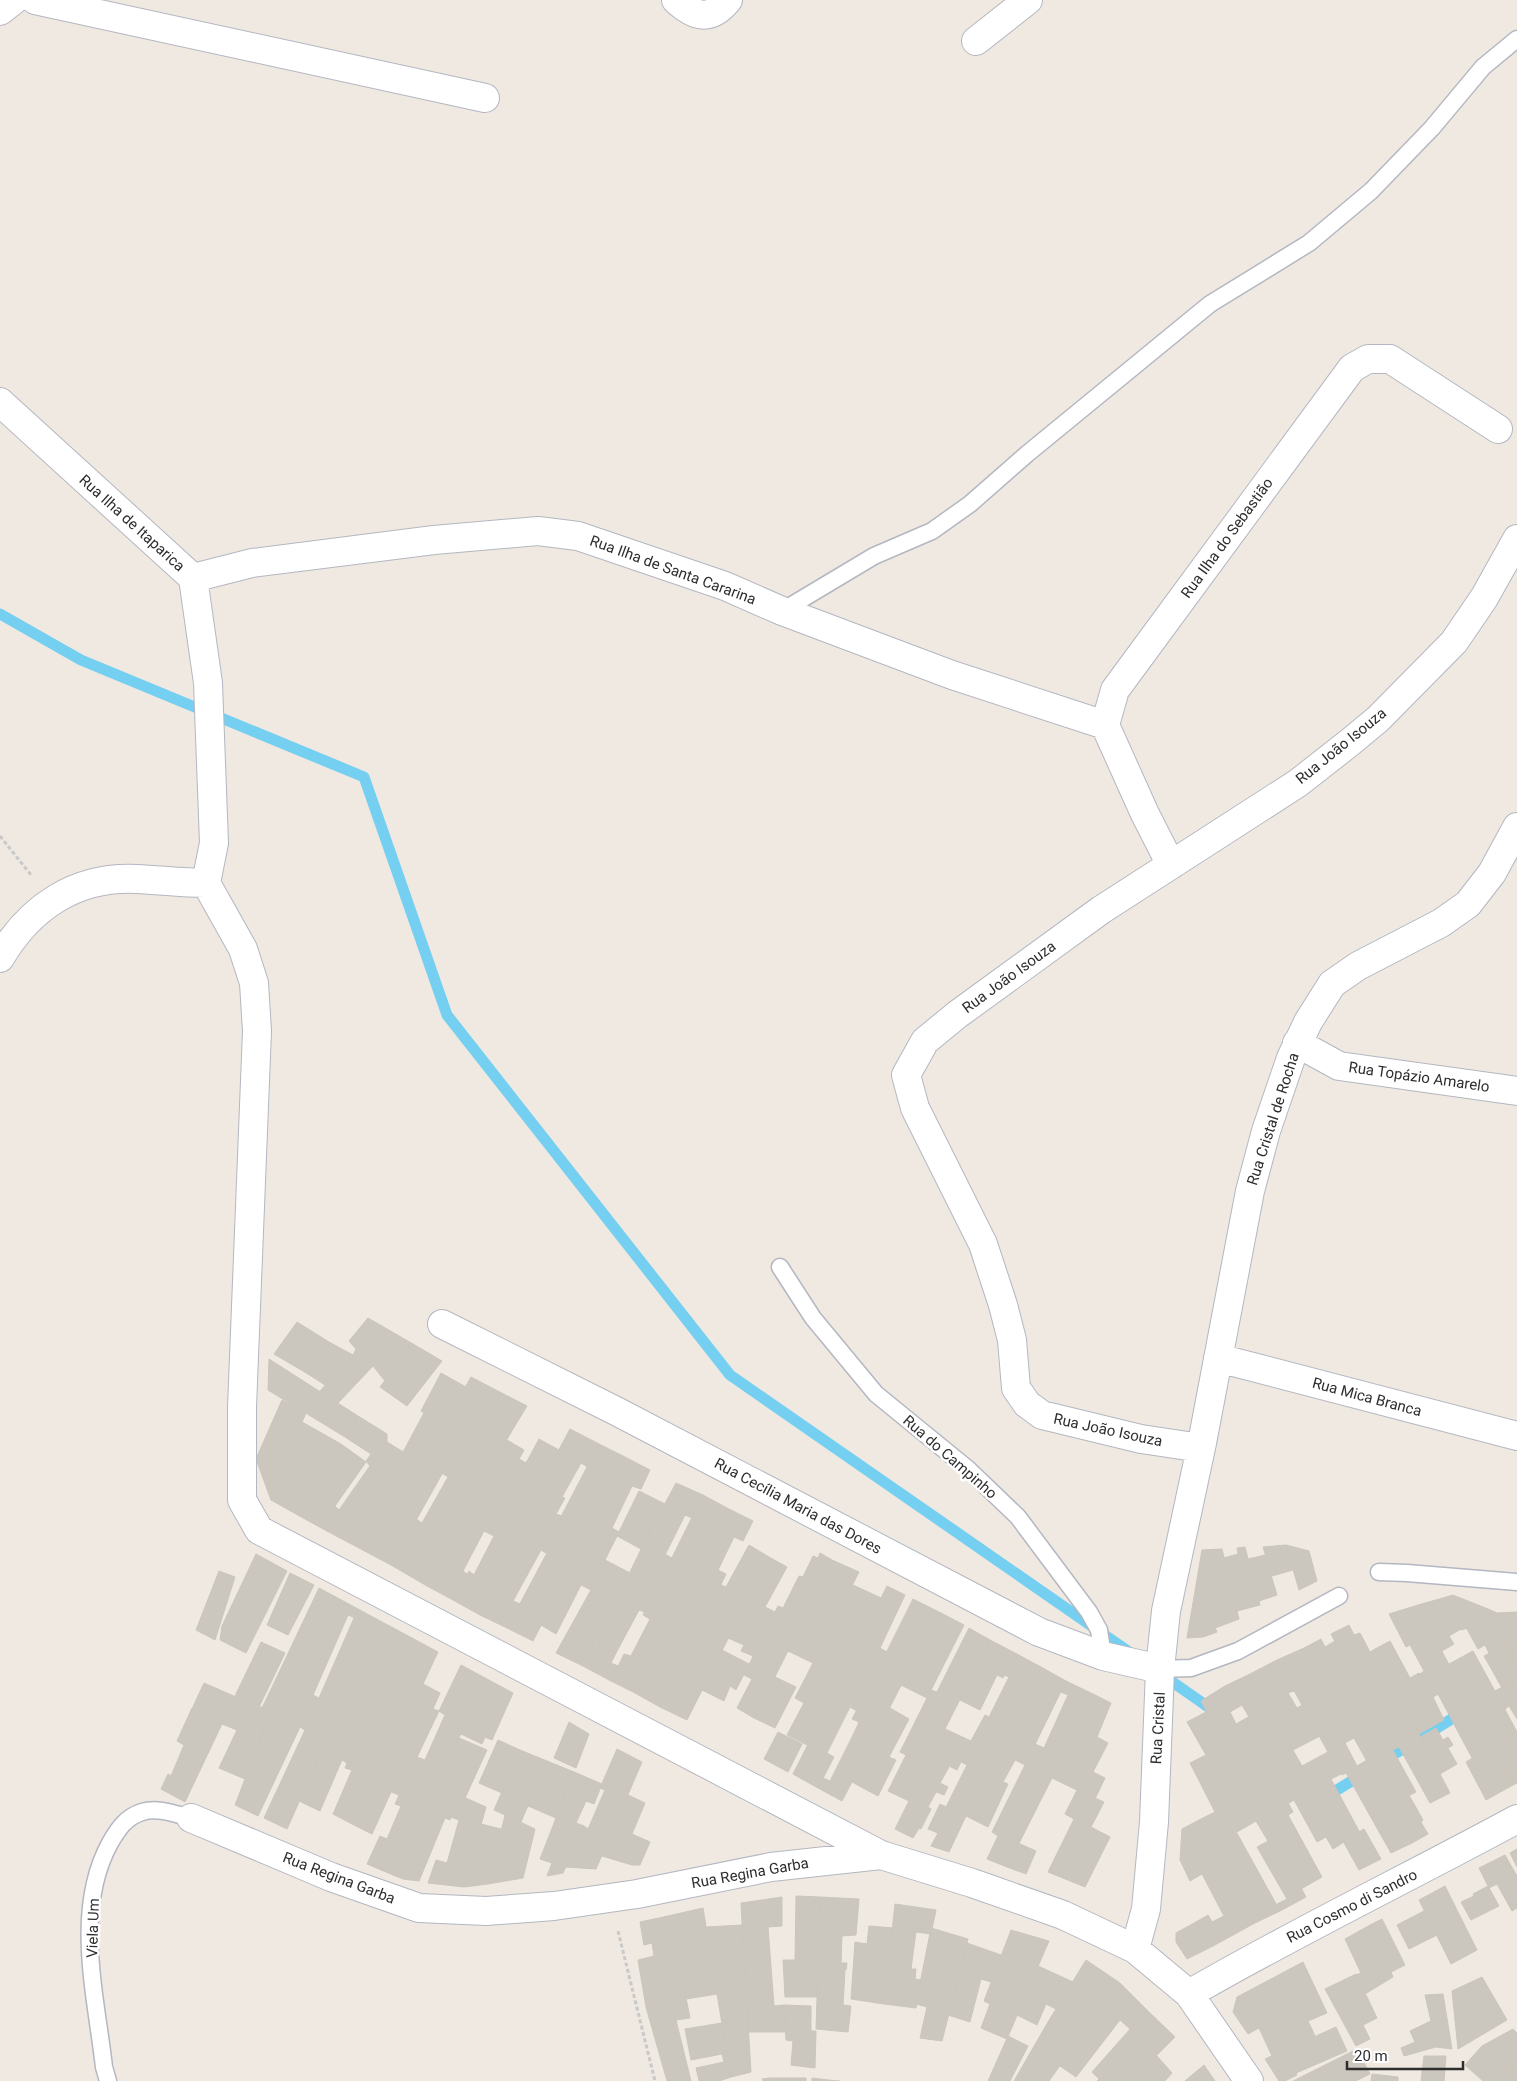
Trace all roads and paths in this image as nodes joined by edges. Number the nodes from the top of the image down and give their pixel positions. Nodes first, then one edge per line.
1 (14, 0) edge
2 (35, 0) edge
3 (676, 0) edge
4 (728, 0) edge
5 (1028, 0) edge
6 (0, 10) edge
7 (1517, 39) edge
8 (976, 41) dead end
9 (485, 98) dead end
10 (0, 402) edge
11 (1498, 429) dead end
12 (1517, 539) edge
13 (193, 578) junction
14 (782, 612) junction
15 (1105, 725) junction
16 (1517, 827) edge
17 (0, 836) edge
18 (1171, 865) junction
19 (206, 883) junction
20 (52, 900) junction
21 (0, 958) edge
22 (1297, 1043) junction
23 (1517, 1091) edge
24 (780, 1267) dead end
25 (442, 1324) dead end
26 (1218, 1358) junction
27 (1517, 1436) edge
28 (1201, 1448) junction
29 (1188, 1509) joint
30 (1379, 1572) dead end
31 (1517, 1582) edge
32 (1339, 1596) dead end
33 (1103, 1656) junction
34 (1160, 1669) junction
35 (191, 1818) joint
36 (1517, 1819) edge
37 (881, 1855) junction
38 (609, 1898) junction
39 (1135, 1949) junction
40 (1189, 1994) junction
41 (108, 2081) edge
42 (655, 2081) edge
43 (1248, 2081) edge

1 - 6 street
2 - 9 street
3 - 4 street
5 - 8 street
7 - 14 lane
10 - 13 street, Rua Ilha de Itaparica
11 - 15 street, Rua Ilha do Sebastião
12 - 18 street, Rua João Isouza
13 - 14 street, Rua Ilha de Santa Cararina
13 - 19 street, Rua Ilha de Itaparica
14 - 15 street, Rua Ilha de Santa Cararina
15 - 18 street
16 - 22 street, Rua Cristal de Rocha
17 - 20 path
18 - 28 street, Rua João Isouza
19 - 20 street
19 - 37 street
20 - 21 street
22 - 23 street, Rua Topázio Amarelo
22 - 26 street, Rua Cristal de Rocha
24 - 33 lane, Rua do Campinho
25 - 33 street, Rua Cecília Maria das Dores
26 - 27 street, Rua Mica Branca
26 - 28 street, Rua Cristal de Rocha
28 - 29 street, Rua Cristal de Rocha
29 - 34 street, Rua Cristal
30 - 31 lane
32 - 34 lane
33 - 34 street, Rua Cecília Maria das Dores
34 - 39 street, Rua Cristal
35 - 38 street, Rua Regina Garba
35 - 41 lane, Viela Um
36 - 40 street, Rua Cosmo di Sandro
37 - 38 street, Rua Regina Garba
37 - 39 street, Rua Regina Garba
38 - 42 path
39 - 40 street, Rua Regina Garba
40 - 43 street, Rua Regina Garba

